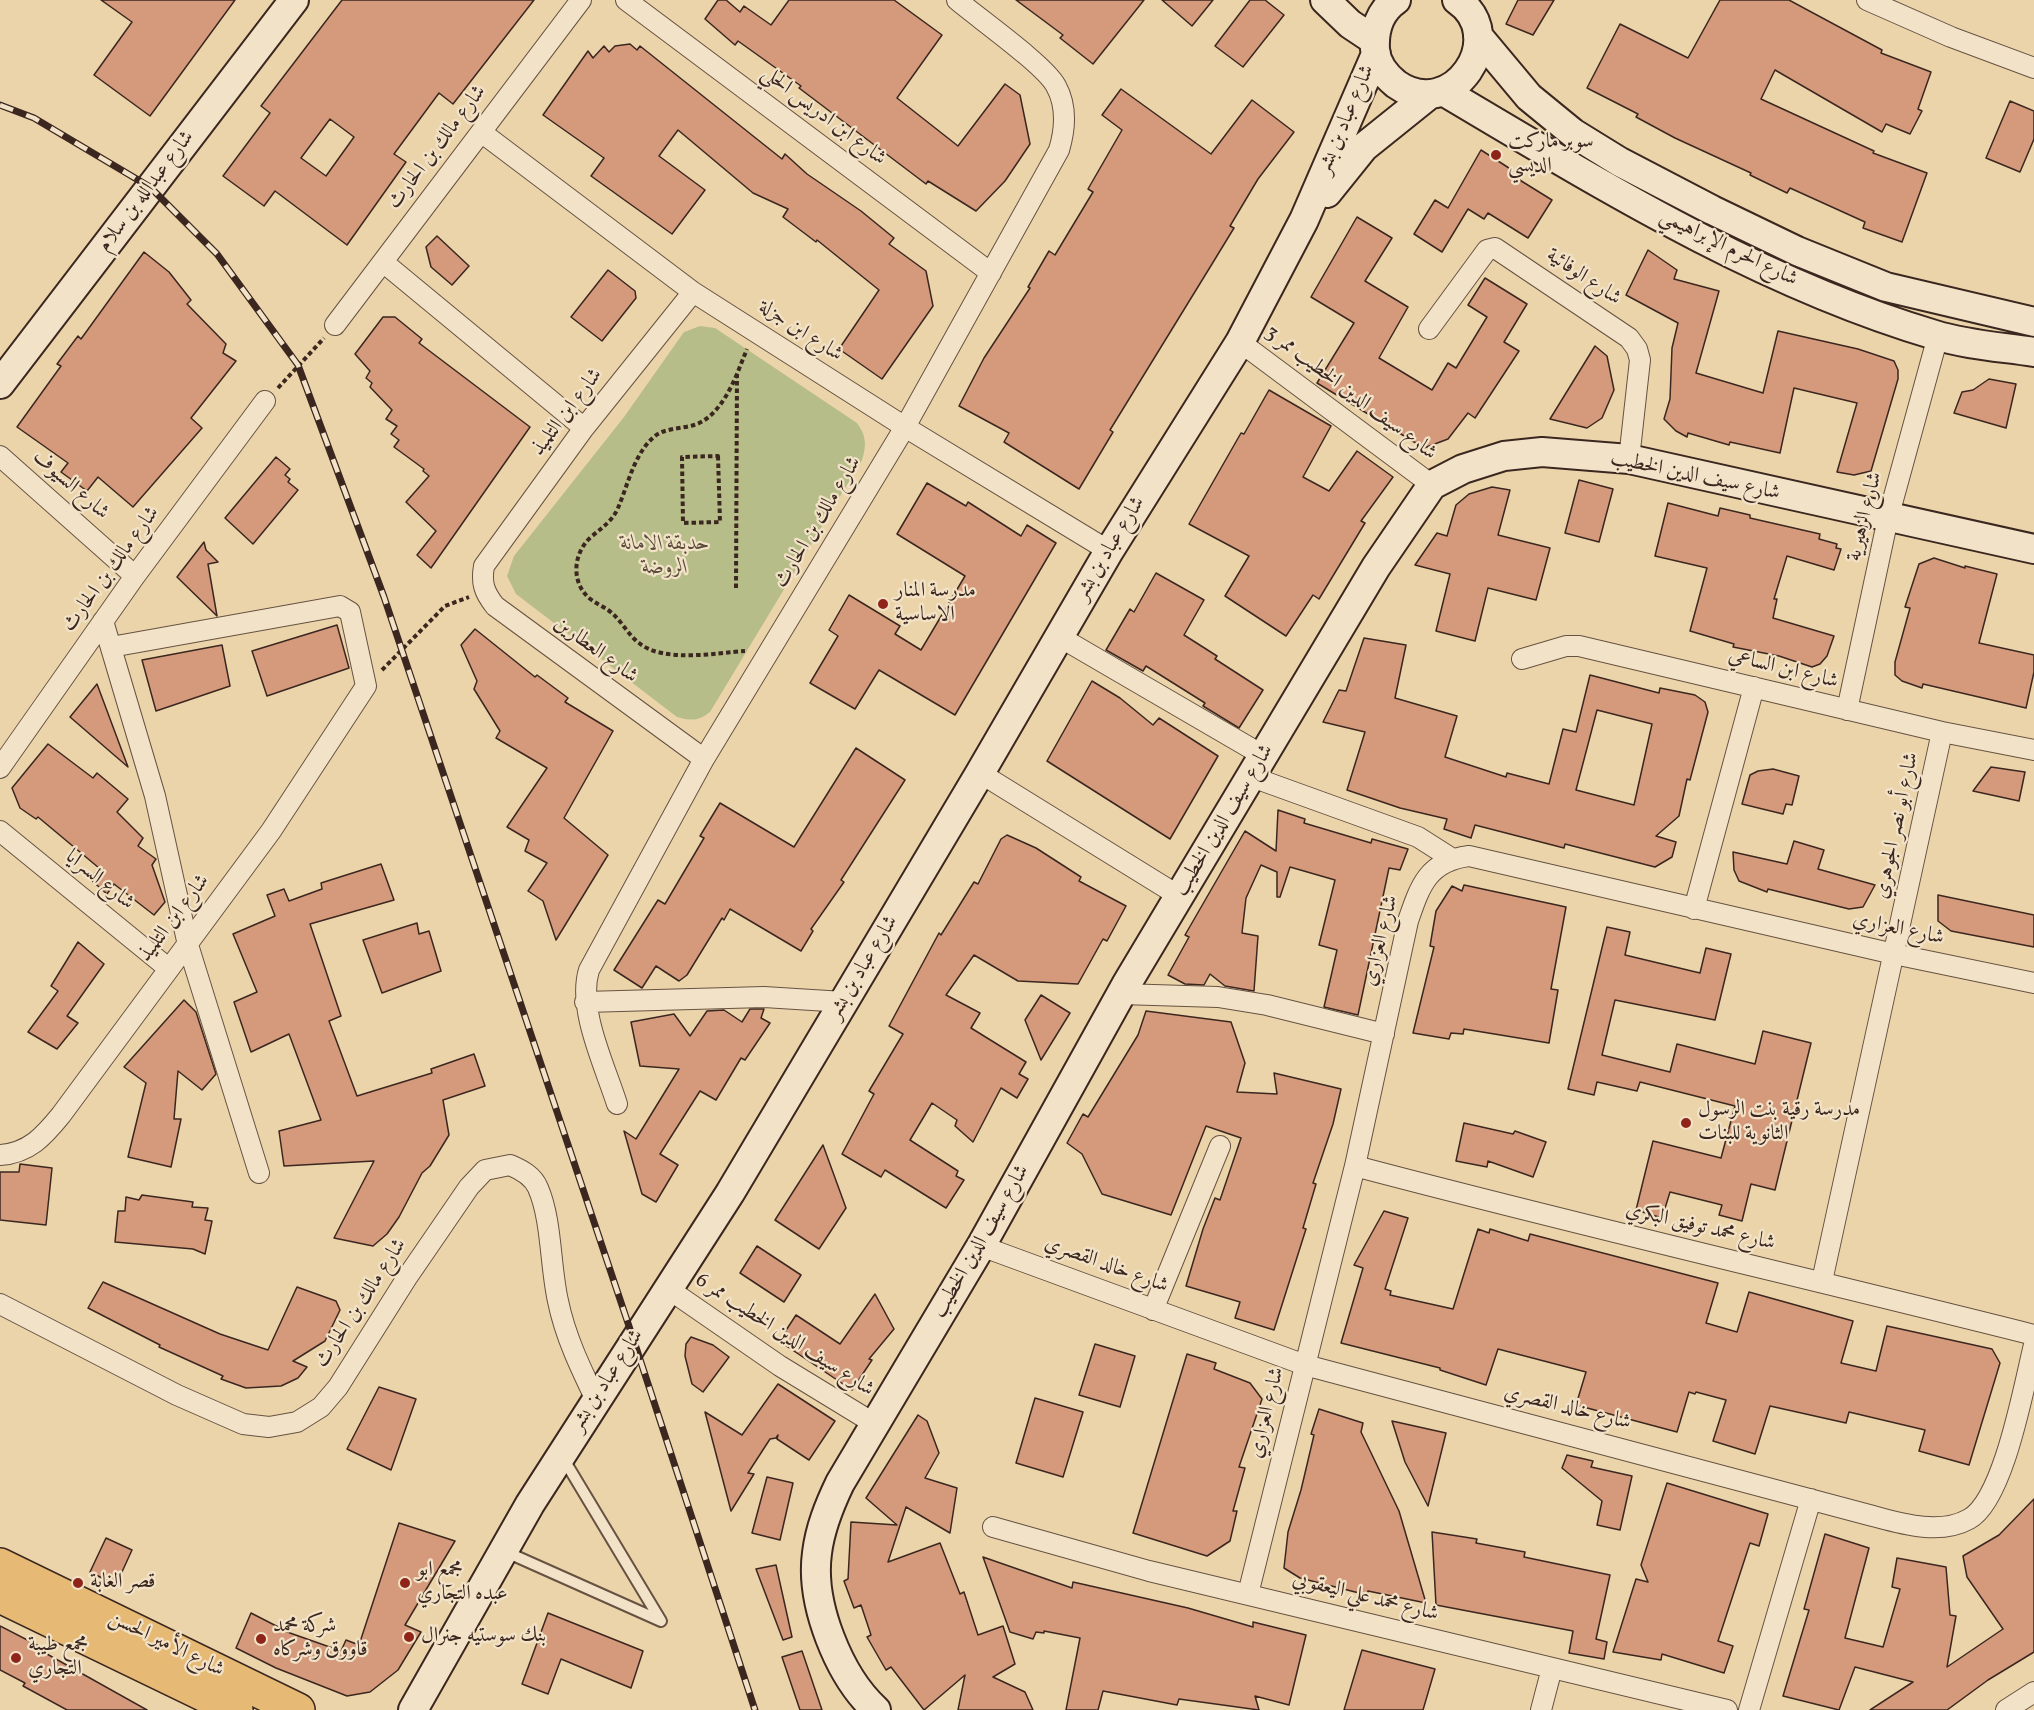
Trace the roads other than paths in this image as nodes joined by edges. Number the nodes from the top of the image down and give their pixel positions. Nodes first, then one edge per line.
1 (294, 0) edge
2 (581, 0) edge
3 (626, 0) edge
4 (957, 0) edge
5 (1325, 0) edge
6 (1396, 0) edge
7 (1867, 0) edge
8 (1471, 13) edge
9 (1375, 47) junction
10 (2034, 68) edge
11 (1436, 92) junction
12 (481, 132) junction
13 (1304, 220) junction
14 (382, 262) junction
15 (991, 273) junction
16 (693, 292) junction
17 (2034, 322) edge
18 (335, 326) road end
19 (1429, 328) dead end
20 (1938, 336) junction
21 (1240, 342) junction
22 (2034, 352) edge
23 (0, 384) edge
24 (265, 401) road end
25 (905, 427) junction
26 (584, 428) junction
27 (0, 456) edge
28 (1629, 459) junction
29 (1432, 484) junction
30 (1888, 518) junction
31 (2034, 549) edge
32 (1109, 551) junction
33 (135, 576) junction
34 (484, 591) joint
35 (103, 621) junction
36 (1058, 636) junction
37 (111, 647) junction
38 (1522, 659) dead end
39 (1754, 687) junction
40 (1847, 710) junction
41 (1942, 732) junction
42 (2034, 750) edge
43 (704, 759) junction
44 (1258, 767) junction
45 (0, 768) edge
46 (980, 773) junction
47 (0, 831) edge
48 (1451, 858) junction
49 (1179, 896) junction
50 (1694, 909) junction
51 (188, 945) junction
52 (1894, 954) junction
53 (168, 968) junction
54 (2034, 983) edge
55 (1121, 994) junction
56 (585, 1002) junction
57 (844, 1002) junction
58 (1384, 1034) junction
59 (617, 1104) dead end
60 (1220, 1146) dead end
61 (0, 1155) edge
62 (1355, 1166) junction
63 (259, 1173) dead end
64 (981, 1246) junction
65 (1822, 1281) junction
66 (667, 1288) junction
67 (0, 1304) edge
68 (1153, 1310) junction
69 (2034, 1335) edge
70 (2034, 1345) edge
71 (1305, 1365) junction
72 (596, 1400) junction
73 (874, 1424) junction
74 (561, 1454) junction
75 (1811, 1499) junction
76 (993, 1527) dead end
77 (503, 1551) junction
78 (0, 1565) edge
79 (1248, 1594) junction
80 (0, 1596) edge
81 (1552, 1668) junction
82 (2034, 1692) edge
83 (236, 1710) edge
84 (298, 1710) edge
85 (413, 1710) edge
86 (876, 1710) edge
87 (1541, 1710) edge
88 (1727, 1710) edge
89 (1749, 1710) edge
90 (2006, 1710) edge

1 - 23 street, شارع عبدالله بن سلام
2 - 12 street, شارع مالك بن الحارث
3 - 15 street, شارع ابن ادريس الحلي
4 - 15 street, شارع مالك بن الحارث
5 - 9 street
6 - 9 street, شارع عباد بن بشر
7 - 10 street
8 - 11 street, شارع عباد بن بشر
8 - 17 street, شارع الحرم الإبراهيمي
9 - 11 street, شارع الحرم الإبراهيمي
9 - 13 street, شارع عباد بن بشر
11 - 13 street, شارع عباد بن بشر
11 - 20 street, شارع الحرم الإبراهيمي
12 - 14 street, شارع مالك بن الحارث
12 - 16 street, شارع ابن جزلة
13 - 21 street, شارع عباد بن بشر
14 - 18 street, شارع مالك بن الحارث
14 - 26 street
15 - 25 street, شارع مالك بن الحارث
16 - 25 street, شارع ابن جزلة
16 - 26 street, شارع ابن التلميذ
19 - 28 street, شارع الوفائية
20 - 22 street, شارع الحرم الإبراهيمي
20 - 30 street, شارع الزهيرية
21 - 29 street, شارع سيف الدين الخطيب ممر 3
21 - 32 street, شارع عباد بن بشر
24 - 33 street, شارع مالك بن الحارث
25 - 32 street, شارع ابن جزلة
25 - 43 street, شارع مالك بن الحارث
26 - 34 street, شارع ابن التلميذ
27 - 33 street, شارع السيوف
28 - 29 street, شارع سيف الدين الخطيب
28 - 30 street, شارع سيف الدين الخطيب
29 - 44 street, شارع سيف الدين الخطيب
30 - 31 street, شارع سيف الدين الخطيب
30 - 40 street, شارع الزهيرية
32 - 36 street, شارع عباد بن بشر
33 - 35 street, شارع مالك بن الحارث
34 - 43 street, شارع العطارين
35 - 37 street
35 - 45 street, شارع مالك بن الحارث
36 - 44 street
36 - 46 street, شارع عباد بن بشر
37 - 51 street
37 - 51 street, شارع ابن التلميذ
38 - 39 street, شارع ابن الساعي
39 - 40 street, شارع ابن الساعي
39 - 50 street
40 - 41 street, شارع ابن الساعي
41 - 42 street, شارع ابن الساعي
41 - 52 street, شارع أبو نصر الجوهري
43 - 56 street, شارع مالك بن الحارث
44 - 48 street
44 - 49 street, شارع سيف الدين الخطيب
46 - 49 street
46 - 57 street, شارع عباد بن بشر
47 - 53 street, شارع السرايا
48 - 50 street, شارع العزاري
48 - 58 street, شارع العزاري
49 - 55 street, شارع سيف الدين الخطيب
50 - 52 street, شارع العزاري
51 - 53 street, شارع ابن التلميذ
51 - 63 street
52 - 54 street, شارع العزاري
52 - 65 street, شارع أبو نصر الجوهري
53 - 61 street, شارع ابن التلميذ
55 - 58 street
55 - 64 street, شارع سيف الدين الخطيب
56 - 57 street
56 - 59 street, شارع مالك بن الحارث
57 - 66 street, شارع عباد بن بشر
58 - 62 street, شارع العزاري
60 - 68 street
62 - 65 street, شارع محمد توفيق البكري
62 - 71 street, شارع العزاري
64 - 68 street, شارع خالد القصري
64 - 73 street, شارع سيف الدين الخطيب
65 - 69 street, شارع محمد توفيق البكري
66 - 72 street, شارع عباد بن بشر
66 - 73 street, شارع سيف الدين الخطيب ممر 6
67 - 72 street, شارع مالك بن الحارث
68 - 71 street, شارع خالد القصري
70 - 75 street, شارع خالد القصري
71 - 75 street, شارع خالد القصري
71 - 79 street, شارع العزاري
72 - 74 street, شارع عباد بن بشر
73 - 86 street, شارع سيف الدين الخطيب
74 - 77 street, شارع عباد بن بشر
74 - 77 lane
75 - 89 street
76 - 79 street, شارع محمد علي اليعقوبي
77 - 85 street, شارع عباد بن بشر
78 - 84 highway, شارع الأمير الحسن
79 - 81 street, شارع محمد علي اليعقوبي
80 - 83 highway, شارع الأمير الحسن
81 - 87 street
81 - 88 street, شارع محمد علي اليعقوبي
82 - 90 street

